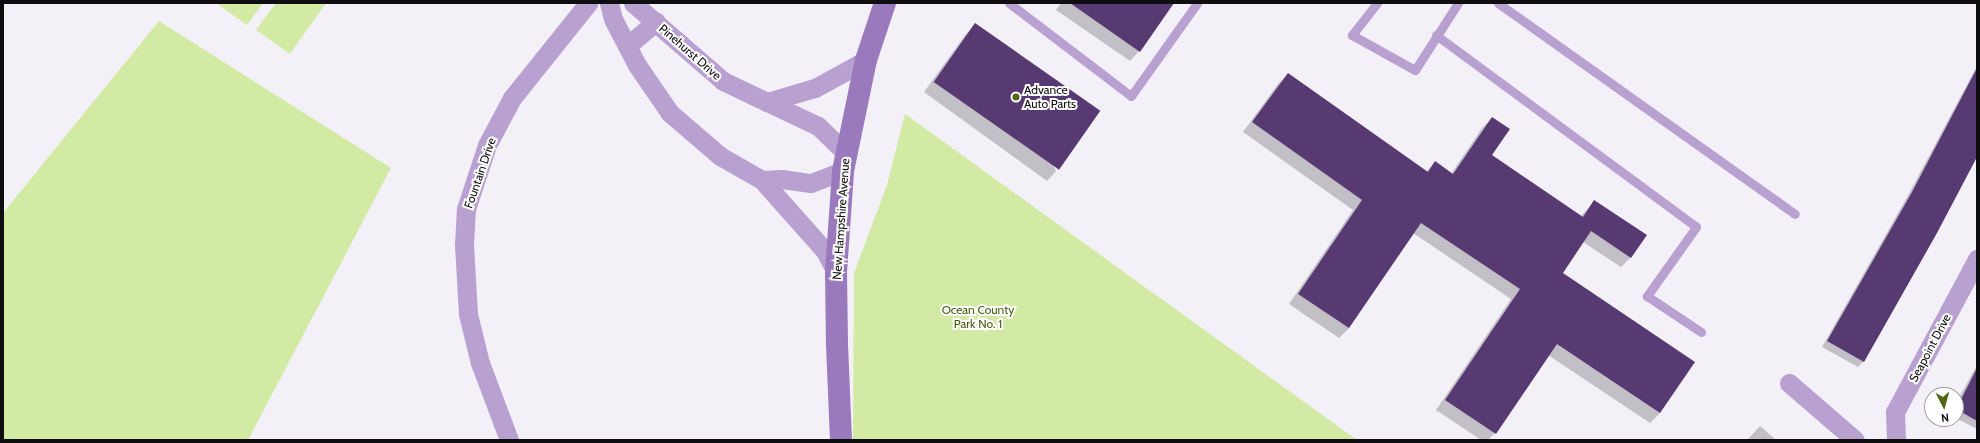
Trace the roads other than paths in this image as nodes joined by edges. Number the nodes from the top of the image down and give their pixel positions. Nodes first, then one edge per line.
1 (588, 3) edge
2 (609, 3) edge
3 (633, 3) edge
4 (884, 3) edge
5 (1197, 3) edge
6 (1377, 3) edge
7 (1458, 3) edge
8 (1498, 3) edge
9 (1013, 4) edge
10 (656, 22) junction
11 (1436, 35) junction
12 (628, 46) junction
13 (866, 60) junction
14 (767, 102) junction
15 (845, 162) junction
16 (762, 180) junction
17 (1795, 214) dead end
18 (1977, 259) edge
19 (836, 272) junction
20 (1701, 332) dead end
21 (1789, 383) dead end
22 (509, 440) edge
23 (841, 440) edge
24 (1854, 440) edge
25 (1896, 440) edge

1 - 22 street, Fountain Drive
2 - 12 street
3 - 10 street, Pinehurst Drive
4 - 13 main road, New Hampshire Avenue
5 - 9 lane
6 - 11 lane
7 - 11 lane
8 - 17 lane
10 - 12 street, Pinehurst Drive
10 - 14 street, Pinehurst Drive
11 - 20 lane
12 - 16 street
13 - 14 street
13 - 15 main road, New Hampshire Avenue
14 - 15 street, Pinehurst Drive
15 - 16 street
15 - 19 main road, New Hampshire Avenue
16 - 19 street
18 - 25 street, Seapoint Drive
19 - 23 main road, New Hampshire Avenue
21 - 24 street

